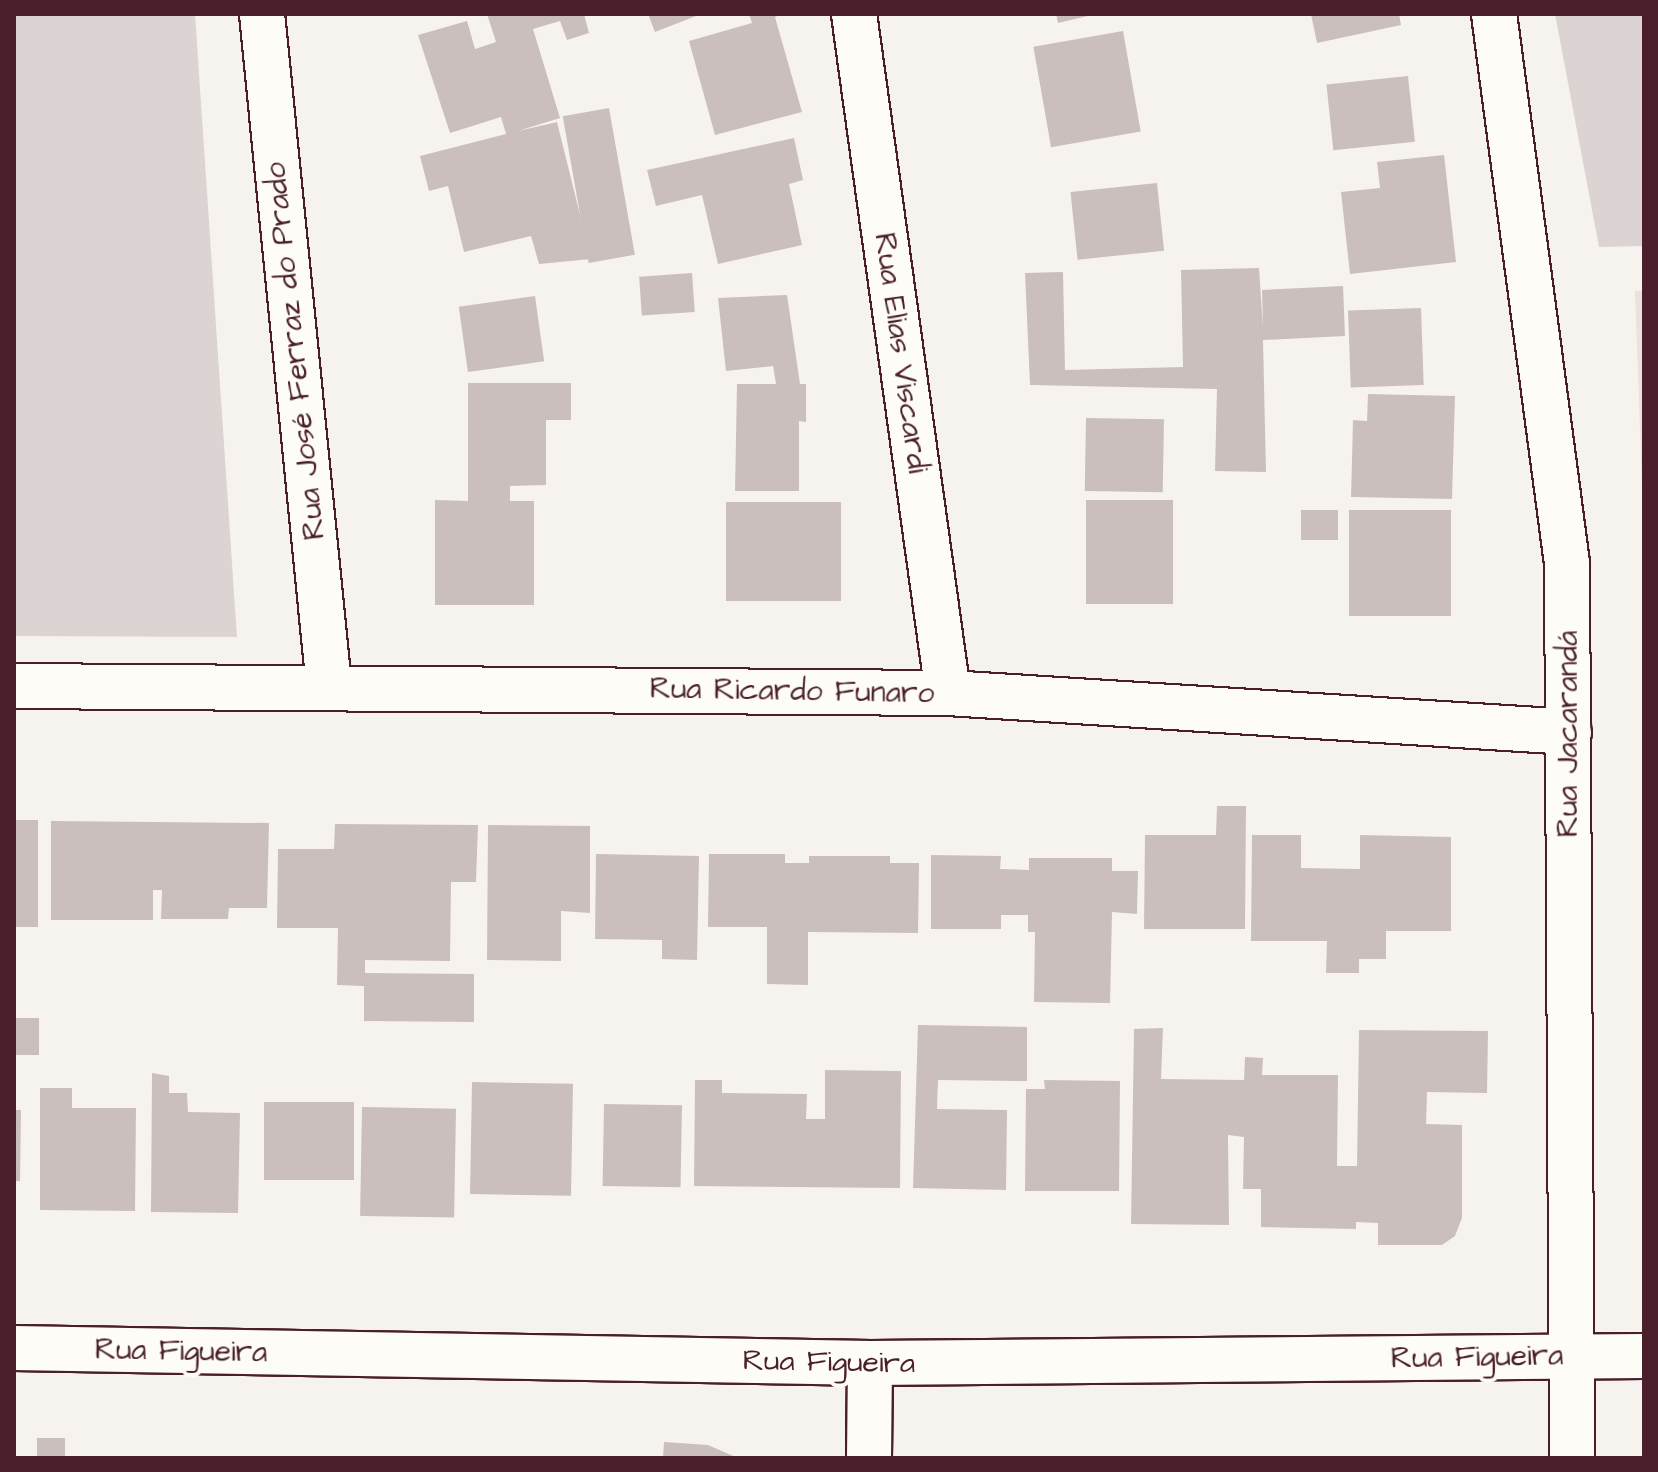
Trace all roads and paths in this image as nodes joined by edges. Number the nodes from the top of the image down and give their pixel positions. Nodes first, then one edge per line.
1 (262, 14) edge
2 (854, 14) edge
3 (1494, 14) edge
4 (14, 686) edge
5 (329, 687) junction
6 (948, 693) junction
7 (1569, 732) junction
8 (14, 1348) edge
9 (1569, 1356) junction
10 (1644, 1356) edge
11 (870, 1363) junction
12 (869, 1458) edge
13 (1572, 1458) edge

1 - 5 street, Rua José Ferraz do Prado
2 - 6 street, Rua Elias Viscardi
3 - 7 street, Rua Jacarandá
4 - 5 street, Rua Ricardo Funaro
5 - 6 street, Rua Ricardo Funaro
6 - 7 street, Rua Ricardo Funaro
7 - 9 street, Rua Jacarandá
8 - 11 street, Rua Figueira
9 - 10 street, Rua Figueira
9 - 11 street, Rua Figueira
9 - 13 street, Rua Jacarandá
11 - 12 street

